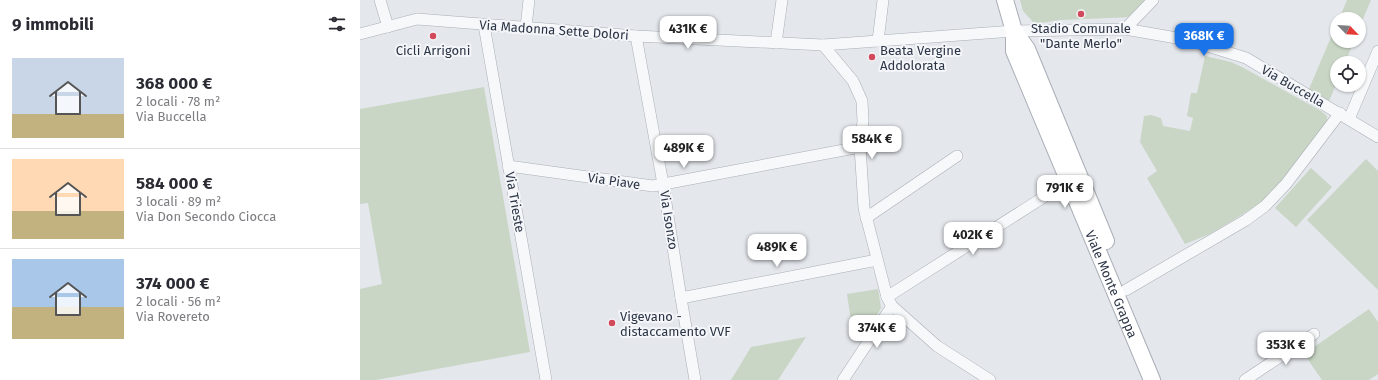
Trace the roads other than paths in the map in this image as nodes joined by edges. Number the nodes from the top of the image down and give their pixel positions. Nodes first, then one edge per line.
1 (380, 0) edge
2 (529, 0) edge
3 (782, 0) edge
4 (882, 0) edge
5 (1005, 0) edge
6 (1153, 0) edge
7 (484, 24) junction
8 (388, 27) junction
9 (526, 28) junction
10 (1125, 29) junction
11 (1014, 31) junction
12 (360, 34) edge
13 (636, 36) junction
14 (878, 41) junction
15 (776, 42) junction
16 (823, 45) junction
17 (1378, 51) edge
18 (1345, 116) junction
19 (1378, 137) edge
20 (860, 147) junction
21 (957, 156) dead end
22 (508, 166) junction
23 (663, 184) junction
24 (1047, 195) dead end
25 (866, 218) junction
26 (877, 260) junction
27 (1126, 290) junction
28 (680, 298) junction
29 (890, 301) junction
30 (1314, 334) dead end
31 (546, 380) edge
32 (695, 380) edge
33 (843, 380) edge
34 (990, 380) edge
35 (1152, 380) edge
36 (1162, 380) edge
37 (1245, 380) edge

1 - 8 street
2 - 9 street
3 - 15 street
4 - 14 street
5 - 11 street, Viale Monte Grappa
6 - 10 street
7 - 8 street, Via Madonna Sette Dolori
7 - 9 street, Via Madonna Sette Dolori
7 - 22 street, Via Trieste
8 - 12 street, Via Madonna Sette Dolori
9 - 13 street, Via Madonna Sette Dolori
10 - 11 street, Via Buccella
10 - 18 street, Via Buccella
11 - 14 street, Via Madonna Sette Dolori
11 - 27 street, Viale Monte Grappa
11 - 35 street, Viale Monte Grappa
13 - 15 street, Via Madonna Sette Dolori
13 - 23 street, Via Isonzo
14 - 16 street, Via Madonna Sette Dolori
15 - 16 street, Via Madonna Sette Dolori
16 - 20 street
17 - 18 street, Viale Monte Grappa
18 - 19 street, Via Buccella
18 - 27 street, Viale Monte Grappa
20 - 23 street, Via Piave
20 - 25 street
21 - 25 street
22 - 23 street, Via Piave
22 - 31 street, Via Trieste
23 - 28 street, Via Isonzo
24 - 29 street
25 - 26 street
26 - 28 street
26 - 29 street
27 - 36 street, Viale Monte Grappa
28 - 32 street, Via Isonzo
29 - 33 street
29 - 34 street
30 - 37 street

